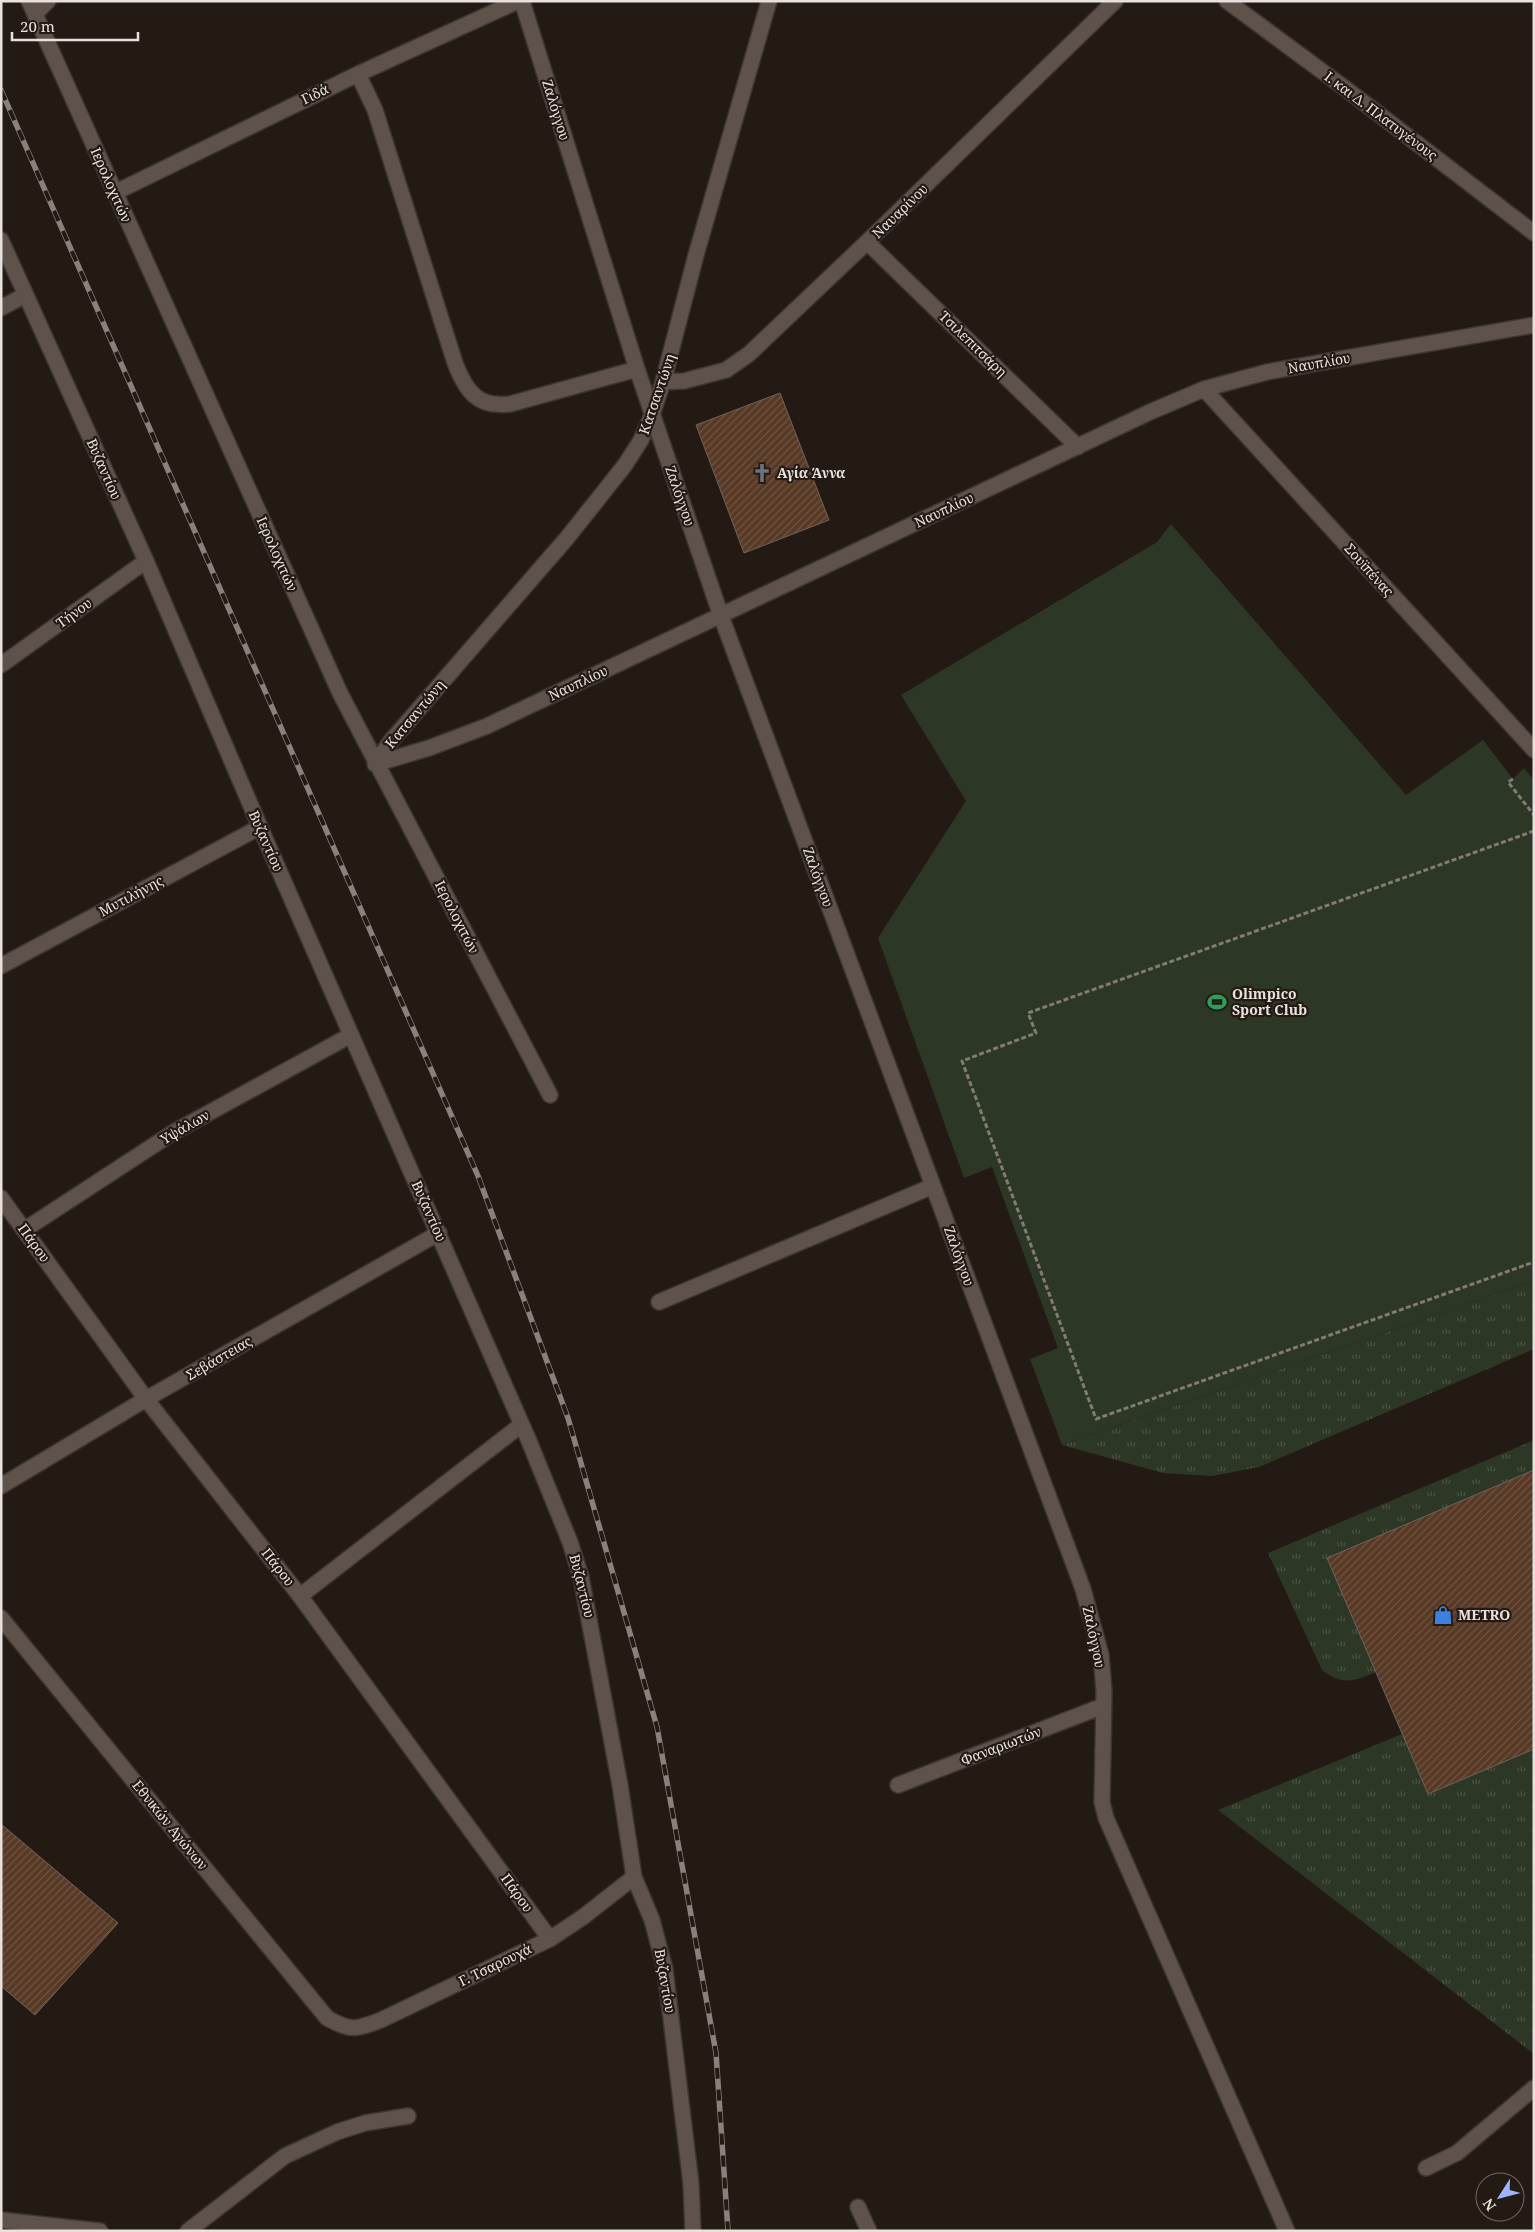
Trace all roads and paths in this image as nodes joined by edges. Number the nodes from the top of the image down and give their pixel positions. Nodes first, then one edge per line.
1 (48, 1) edge
2 (520, 1) edge
3 (769, 1) edge
4 (1114, 1) edge
5 (1227, 1) edge
6 (32, 7) edge
7 (358, 74) junction
8 (114, 192) junction
9 (1534, 233) edge
10 (1, 240) edge
11 (867, 242) junction
12 (25, 295) junction
13 (1, 308) edge
14 (1534, 325) edge
15 (637, 369) junction
16 (663, 382) junction
17 (1204, 389) junction
18 (652, 415) junction
19 (1078, 447) junction
20 (146, 561) junction
21 (721, 616) junction
22 (1, 665) edge
23 (1534, 750) edge
24 (375, 764) junction
25 (1513, 779) dead end
26 (1534, 816) edge
27 (260, 827) junction
28 (1534, 831) edge
29 (1, 966) edge
30 (351, 1035) junction
31 (550, 1095) dead end
32 (933, 1186) junction
33 (1, 1198) edge
34 (24, 1230) junction
35 (439, 1233) junction
36 (1534, 1262) edge
37 (659, 1302) dead end
38 (146, 1399) junction
39 (521, 1425) junction
40 (1, 1486) edge
41 (300, 1596) junction
42 (1, 1618) edge
43 (1104, 1706) junction
44 (898, 1785) dead end
45 (634, 1877) junction
46 (550, 1939) junction
47 (344, 2027) joint
48 (1534, 2088) edge
49 (408, 2116) dead end
50 (1426, 2168) dead end
51 (858, 2207) dead end
52 (1, 2220) edge
53 (100, 2231) edge
54 (188, 2231) edge
55 (692, 2231) edge
56 (869, 2231) edge
57 (1287, 2231) edge

1 - 6 street
2 - 7 street, Γιδά
2 - 15 street, Ζαλόγγου
3 - 16 street, Κατσαντώνη
4 - 11 street, Ναυαρίνου
5 - 9 street, Ι. και Δ. Πλατυγένους
6 - 8 street, Ιερολοχιτών
7 - 8 street, Γιδά
7 - 15 street
8 - 24 street, Ιερολοχιτών
10 - 12 street, Βυζαντίου
11 - 16 street, Ναυαρίνου
11 - 19 street, Τσιλεπιτσάρη
12 - 13 street
12 - 20 street, Βυζαντίου
14 - 17 street, Ναυπλίου
15 - 18 street, Ζαλόγγου
16 - 18 street, Κατσαντώνη
17 - 19 street, Ναυπλίου
17 - 23 street, Σουϊπένας
18 - 21 street, Ζαλόγγου
18 - 24 street, Κατσαντώνη
19 - 21 street, Ναυπλίου
20 - 22 street, Τήνου
20 - 27 street, Βυζαντίου
21 - 24 street, Ναυπλίου
21 - 32 street, Ζαλόγγου
24 - 31 street, Ιερολοχιτών
25 - 26 path
27 - 29 street, Μυτιλήνης
27 - 30 street, Βυζαντίου
28 - 36 path
30 - 34 street, Υψάλων
30 - 35 street, Βυζαντίου
32 - 37 street
32 - 43 street, Ζαλόγγου
33 - 34 street, Πάρου
34 - 38 street, Πάρου
35 - 38 street, Σεβάστειας
35 - 39 street, Βυζαντίου
38 - 40 street, Σεβάστειας
38 - 41 street, Πάρου
39 - 41 street
39 - 45 street, Βυζαντίου
41 - 46 street, Πάρου
42 - 47 street, Εθνικών Αγώνων
43 - 44 street, Φαναριωτών
43 - 57 street, Ζαλόγγου
45 - 46 street, Γ. Τσαρουχά
45 - 55 street, Βυζαντίου
46 - 47 street, Γ. Τσαρουχά
48 - 50 street
49 - 54 street
51 - 56 street
52 - 53 street

